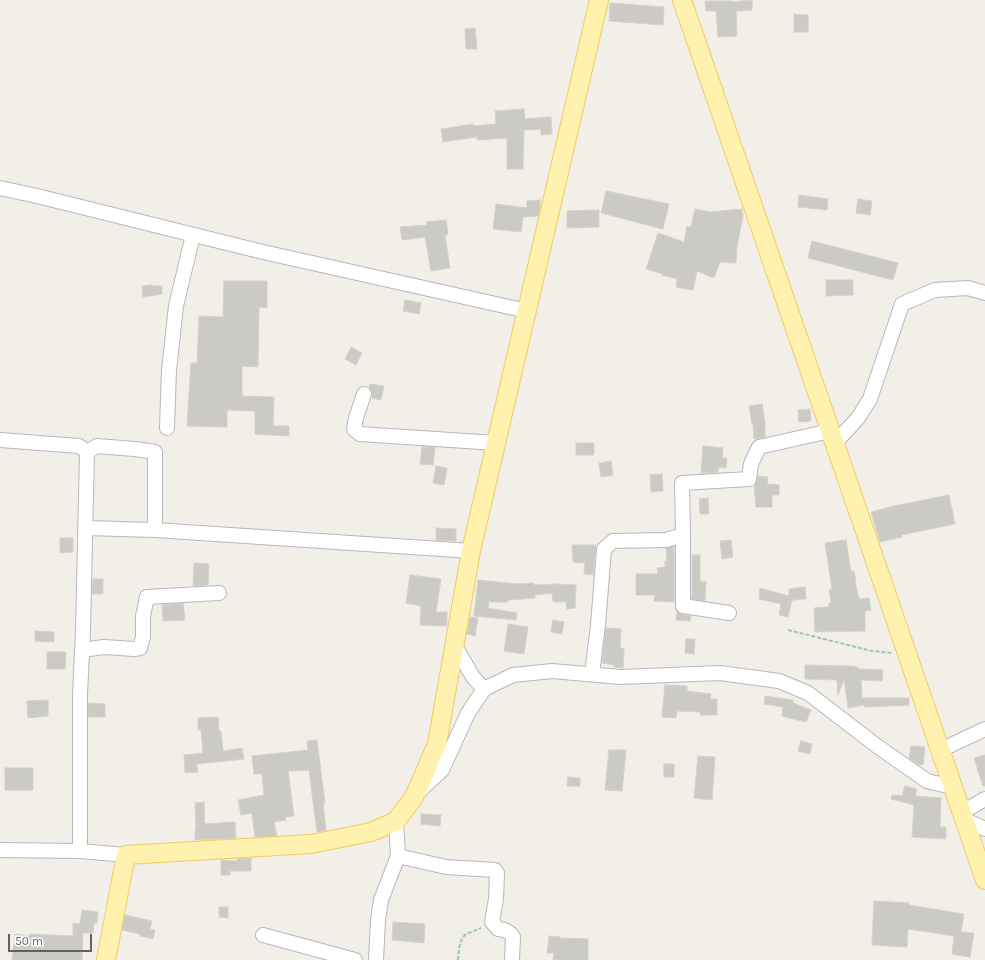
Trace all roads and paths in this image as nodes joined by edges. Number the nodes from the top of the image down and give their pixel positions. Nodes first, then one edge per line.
1 (599, 0) edge
2 (682, 0) edge
3 (0, 188) edge
4 (193, 234) junction
5 (985, 293) edge
6 (527, 311) junction
7 (364, 394) dead end
8 (167, 428) dead end
9 (832, 437) junction
10 (0, 440) edge
11 (496, 443) junction
12 (87, 452) junction
13 (85, 528) junction
14 (155, 530) junction
15 (683, 535) junction
16 (471, 551) junction
17 (219, 593) dead end
18 (729, 613) dead end
19 (788, 630) dead end
20 (455, 646) junction
21 (82, 650) junction
22 (907, 655) junction
23 (592, 674) junction
24 (484, 689) junction
25 (985, 729) edge
26 (940, 752) junction
27 (952, 787) junction
28 (414, 797) junction
29 (985, 799) edge
30 (962, 816) junction
31 (396, 821) junction
32 (985, 829) edge
33 (0, 850) edge
34 (80, 851) junction
35 (126, 855) junction
36 (398, 856) junction
37 (985, 880) edge
38 (492, 922) junction
39 (263, 935) dead end
40 (106, 960) edge
41 (355, 960) edge
42 (376, 960) edge
43 (458, 960) edge
44 (512, 960) edge

1 - 6 main road
2 - 9 main road
3 - 4 street
4 - 6 street
4 - 8 street
5 - 9 street
6 - 11 main road
7 - 11 street
9 - 15 street
9 - 22 main road
10 - 12 street
11 - 16 main road
12 - 13 street
12 - 14 street
13 - 14 street
13 - 21 street
14 - 16 street
15 - 18 street
15 - 23 street
16 - 20 main road
17 - 21 street
19 - 22 path
20 - 24 street
20 - 28 main road
21 - 34 street
22 - 26 main road
23 - 24 street
23 - 27 street
24 - 28 street
25 - 26 street
26 - 27 main road
27 - 30 main road
28 - 31 main road
29 - 30 street
30 - 32 street
30 - 37 main road
31 - 35 main road
31 - 36 street
33 - 34 street
34 - 35 street
35 - 40 main road
36 - 38 street
36 - 42 street
38 - 43 path
38 - 44 street
39 - 41 street

